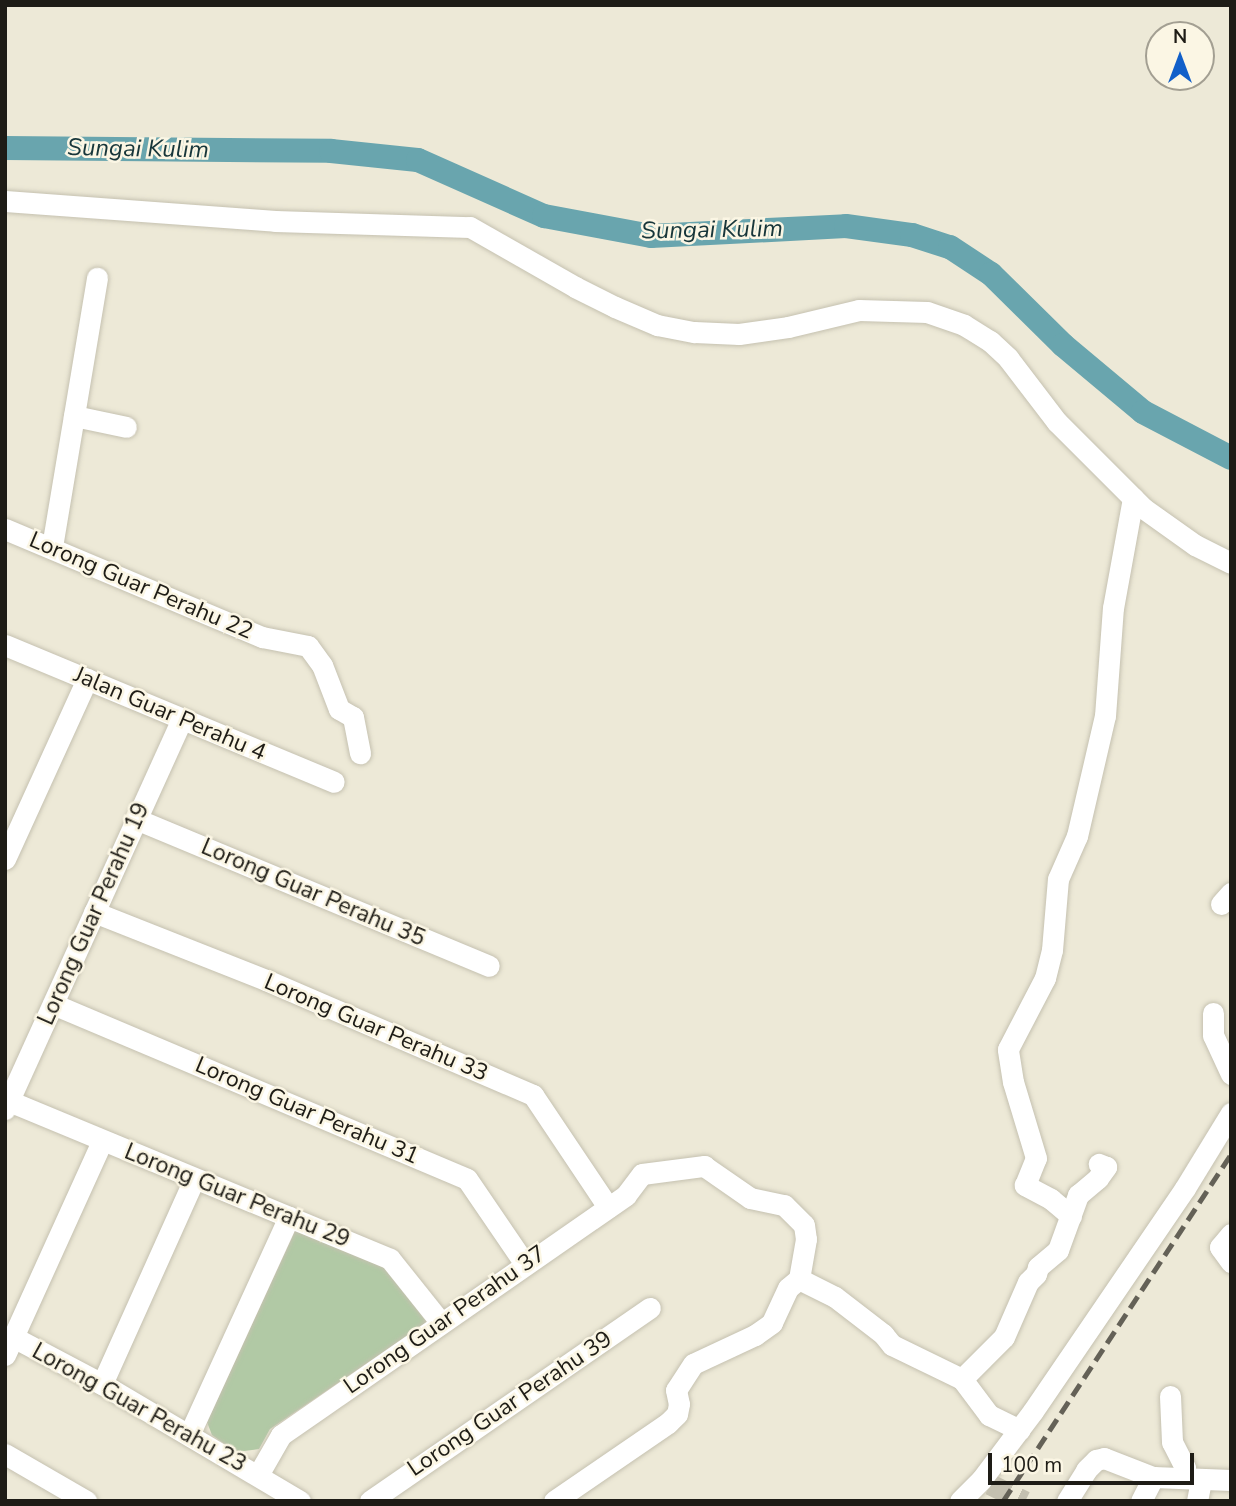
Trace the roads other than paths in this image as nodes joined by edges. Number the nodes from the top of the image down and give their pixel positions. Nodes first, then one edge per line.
1 (5, 201) edge
2 (97, 278) dead end
3 (74, 416) junction
4 (126, 427) dead end
5 (1133, 498) junction
6 (5, 529) edge
7 (52, 547) junction
8 (1231, 564) edge
9 (5, 645) edge
10 (87, 679) junction
11 (182, 719) junction
12 (360, 752) dead end
13 (334, 782) dead end
14 (136, 819) junction
15 (5, 859) edge
16 (94, 912) junction
17 (489, 967) dead end
18 (52, 1004) junction
19 (1213, 1013) dead end
20 (1229, 1065) edge
21 (7, 1105) edge
22 (1231, 1113) edge
23 (102, 1141) junction
24 (1109, 1162) dead end
25 (194, 1179) junction
26 (608, 1207) junction
27 (1071, 1216) junction
28 (289, 1217) junction
29 (525, 1264) junction
30 (799, 1279) junction
31 (650, 1308) dead end
32 (441, 1323) junction
33 (10, 1346) edge
34 (962, 1379) junction
35 (102, 1384) junction
36 (1170, 1396) dead end
37 (1020, 1430) junction
38 (189, 1435) junction
39 (5, 1454) edge
40 (258, 1475) junction
41 (1153, 1477) junction
42 (1192, 1478) junction
43 (1231, 1480) edge
44 (86, 1501) edge
45 (300, 1501) edge
46 (370, 1501) edge
47 (554, 1501) edge
48 (960, 1501) edge
49 (1067, 1501) edge
50 (1141, 1501) edge
51 (1197, 1501) edge

1 - 5 street
2 - 3 street
3 - 4 street
3 - 7 street
5 - 8 street
5 - 27 street
6 - 7 street, Lorong Guar Perahu 22
7 - 12 street, Lorong Guar Perahu 22
9 - 10 street, Jalan Guar Perahu 4
10 - 11 street, Jalan Guar Perahu 4
10 - 15 street
11 - 13 street, Jalan Guar Perahu 4
11 - 14 street, Lorong Guar Perahu 19
14 - 16 street, Lorong Guar Perahu 19
14 - 17 street, Lorong Guar Perahu 35
16 - 18 street, Lorong Guar Perahu 19
16 - 26 street, Lorong Guar Perahu 33
18 - 21 street, Lorong Guar Perahu 19
18 - 29 street, Lorong Guar Perahu 31
19 - 20 street
21 - 23 street, Lorong Guar Perahu 29
22 - 37 street
23 - 25 street, Lorong Guar Perahu 29
23 - 33 street
24 - 27 street
25 - 28 street, Lorong Guar Perahu 29
25 - 35 street
26 - 29 street, Lorong Guar Perahu 37
26 - 30 street, Lorong Guar Perahu 37
27 - 34 street
28 - 32 street, Lorong Guar Perahu 29
28 - 38 street
29 - 32 street, Lorong Guar Perahu 37
30 - 34 street
30 - 47 street
31 - 46 street, Lorong Guar Perahu 39
32 - 40 street, Lorong Guar Perahu 37
33 - 35 street, Lorong Guar Perahu 23
34 - 37 street
35 - 38 street, Lorong Guar Perahu 23
36 - 42 street
37 - 48 street
38 - 40 street, Lorong Guar Perahu 23
39 - 44 street
40 - 45 street, Lorong Guar Perahu 23
41 - 42 street
41 - 49 street
41 - 50 street
42 - 43 street
42 - 51 street

